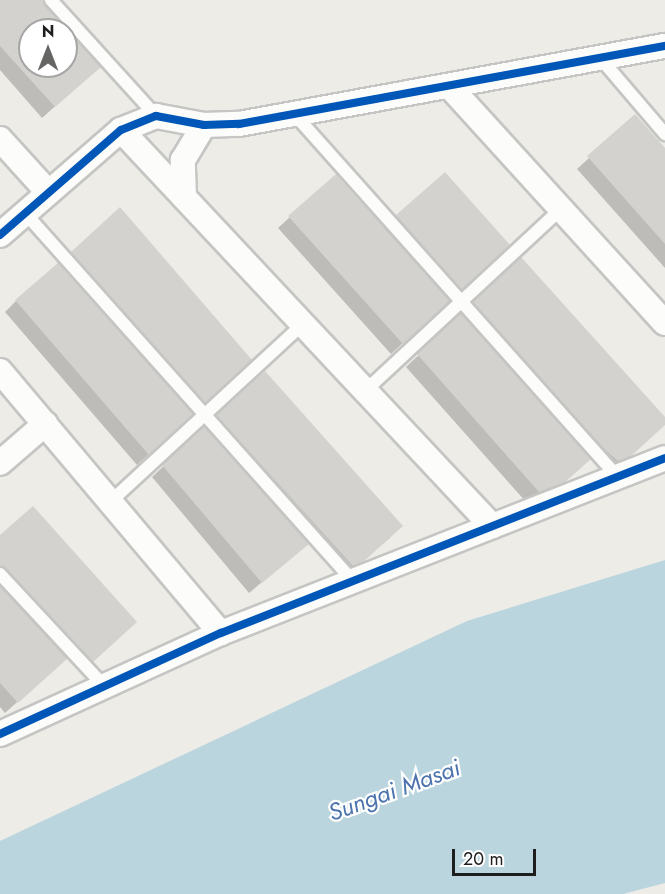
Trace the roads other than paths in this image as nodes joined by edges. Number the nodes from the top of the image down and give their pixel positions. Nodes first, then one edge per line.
1 (51, 0) edge
2 (665, 46) edge
3 (601, 59) junction
4 (450, 87) junction
5 (156, 116) junction
6 (296, 116) junction
7 (204, 124) junction
8 (121, 130) junction
9 (665, 134) edge
10 (0, 139) edge
11 (48, 192) junction
12 (184, 197) junction
13 (561, 209) junction
14 (25, 213) junction
15 (0, 235) edge
16 (462, 301) junction
17 (661, 313) edge
18 (303, 324) junction
19 (0, 371) edge
20 (365, 391) junction
21 (205, 414) junction
22 (45, 424) junction
23 (665, 458) edge
24 (0, 463) edge
25 (618, 477) junction
26 (110, 502) junction
27 (492, 526) junction
28 (0, 574) edge
29 (353, 581) junction
30 (221, 633) junction
31 (104, 686) junction
32 (0, 734) edge

1 - 5 lane
2 - 3 street
3 - 4 street
3 - 9 lane
4 - 6 street
4 - 13 street
5 - 7 street
5 - 8 street
6 - 7 street
6 - 16 lane
7 - 12 street
8 - 11 street
8 - 12 street
10 - 11 street
11 - 14 street
12 - 18 street
13 - 16 lane
13 - 17 street
14 - 15 street
14 - 21 lane
16 - 20 lane
16 - 25 lane
18 - 20 street
18 - 21 lane
19 - 22 street
20 - 27 street
21 - 26 lane
21 - 29 lane
22 - 24 street
22 - 26 street
23 - 25 street
25 - 27 street
26 - 30 street
27 - 29 street
28 - 31 lane
29 - 30 street
30 - 31 street
31 - 32 street

